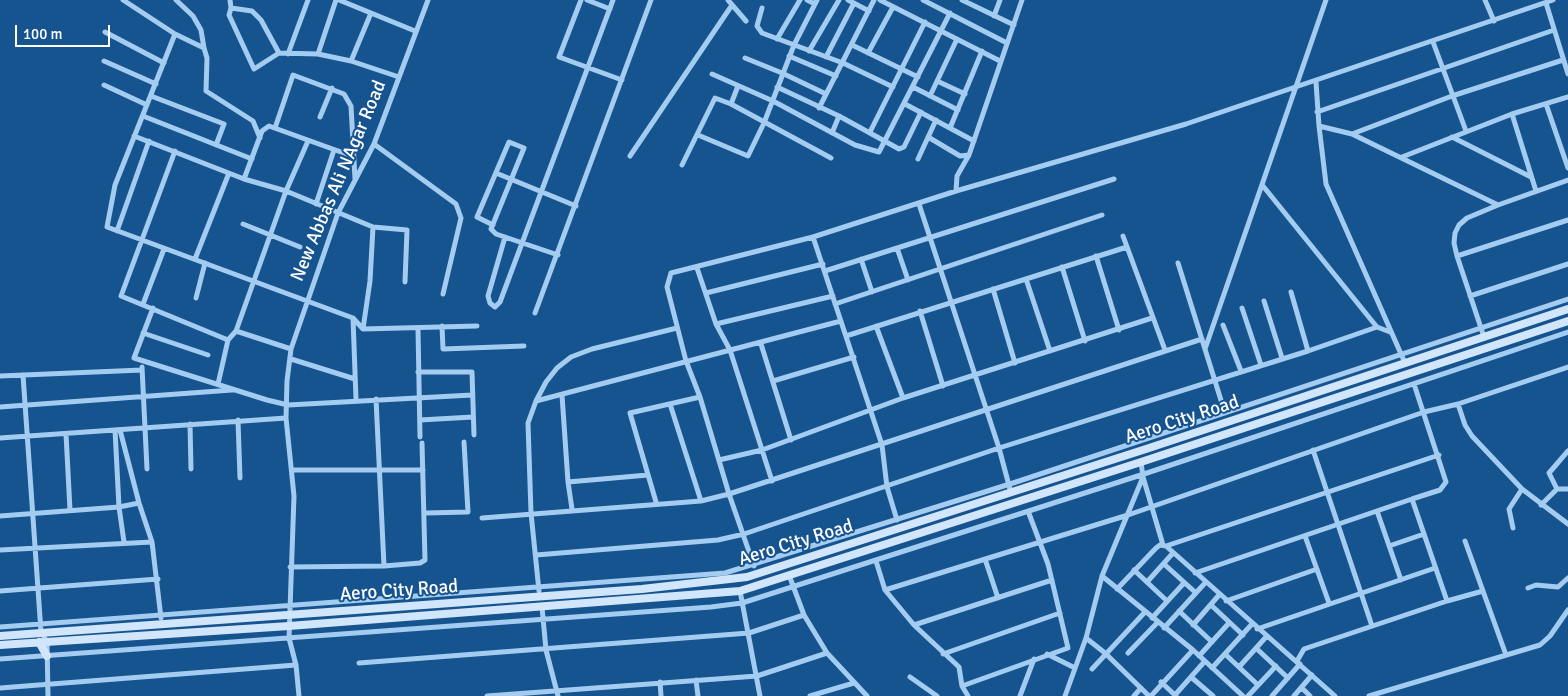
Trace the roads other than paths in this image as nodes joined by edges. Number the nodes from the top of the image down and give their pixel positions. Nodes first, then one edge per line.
1 (123, 0) edge
2 (176, 0) edge
3 (230, 0) edge
4 (308, 0) edge
5 (338, 0) edge
6 (428, 0) edge
7 (580, 0) edge
8 (587, 0) edge
9 (613, 0) edge
10 (651, 0) edge
11 (800, 0) edge
12 (807, 0) edge
13 (838, 0) edge
14 (848, 0) edge
15 (874, 0) edge
16 (880, 0) edge
17 (923, 0) edge
18 (962, 0) edge
19 (1000, 0) edge
20 (1022, 0) edge
21 (1326, 0) edge
22 (1485, 0) edge
23 (1553, 0) edge
24 (730, 2) edge
25 (816, 2) edge
26 (1546, 3) junction
27 (854, 4) junction
28 (893, 7) junction
29 (231, 8) junction
30 (762, 8) dead end
31 (610, 9) junction
32 (868, 11) junction
33 (371, 13) junction
34 (950, 13) junction
35 (994, 16) junction
36 (746, 21) dead end
37 (1494, 21) junction
38 (925, 22) junction
39 (1014, 25) junction
40 (1554, 30) junction
41 (415, 31) junction
42 (942, 31) junction
43 (104, 32) dead end
44 (176, 34) junction
45 (777, 39) junction
46 (957, 39) junction
47 (1433, 42) junction
48 (1007, 43) junction
49 (794, 45) junction
50 (852, 45) junction
51 (204, 48) junction
52 (809, 51) junction
53 (982, 51) junction
54 (279, 53) junction
55 (868, 53) junction
56 (288, 54) junction
57 (318, 54) junction
58 (789, 56) junction
59 (826, 57) junction
60 (744, 58) dead end
61 (1563, 60) junction
62 (104, 61) dead end
63 (351, 61) junction
64 (1000, 61) junction
65 (164, 62) junction
66 (843, 63) junction
67 (588, 68) junction
68 (901, 70) junction
69 (1442, 70) junction
70 (782, 72) junction
71 (712, 74) dead end
72 (1568, 74) edge
73 (836, 76) junction
74 (399, 77) junction
75 (918, 77) junction
76 (622, 80) junction
77 (938, 81) junction
78 (1316, 82) junction
79 (156, 84) junction
80 (104, 85) dead end
81 (738, 86) junction
82 (777, 87) junction
83 (893, 87) junction
84 (913, 87) junction
85 (332, 88) junction
86 (1296, 88) junction
87 (826, 94) junction
88 (965, 94) junction
89 (151, 96) junction
90 (930, 96) junction
91 (1452, 96) junction
92 (1568, 97) edge
93 (773, 101) junction
94 (731, 104) junction
95 (905, 104) junction
96 (1546, 104) junction
97 (147, 105) junction
98 (819, 108) junction
99 (958, 110) junction
100 (921, 112) junction
101 (1317, 112) junction
102 (1512, 114) junction
103 (143, 116) junction
104 (839, 116) junction
105 (320, 117) dead end
106 (936, 120) junction
107 (764, 123) junction
108 (1319, 126) junction
109 (275, 128) junction
110 (950, 128) junction
111 (1466, 131) junction
112 (870, 132) junction
113 (832, 133) junction
114 (698, 134) junction
115 (1352, 134) junction
116 (134, 136) junction
117 (928, 137) junction
118 (1452, 137) junction
119 (260, 138) junction
120 (149, 141) junction
121 (308, 141) junction
122 (974, 141) junction
123 (886, 142) junction
124 (374, 144) junction
125 (216, 145) junction
126 (334, 150) junction
127 (175, 151) junction
128 (969, 155) junction
129 (352, 156) junction
130 (630, 156) dead end
131 (1402, 157) junction
132 (831, 158) dead end
133 (252, 159) junction
134 (918, 159) dead end
135 (682, 165) dead end
136 (1568, 168) edge
137 (229, 173) junction
138 (496, 173) junction
139 (1531, 177) junction
140 (244, 179) junction
141 (355, 179) junction
142 (511, 179) junction
143 (1114, 179) dead end
144 (1568, 180) edge
145 (1263, 186) junction
146 (286, 191) junction
147 (956, 191) junction
148 (1536, 191) junction
149 (541, 193) junction
150 (316, 204) junction
151 (919, 204) junction
152 (1498, 205) junction
153 (576, 206) junction
154 (338, 213) junction
155 (1102, 215) dead end
156 (1568, 220) edge
157 (243, 224) dead end
158 (492, 225) junction
159 (373, 227) junction
160 (117, 230) junction
161 (270, 235) junction
162 (505, 236) junction
163 (930, 236) junction
164 (1123, 236) dead end
165 (813, 237) junction
166 (142, 240) junction
167 (522, 242) junction
168 (300, 247) dead end
169 (1127, 247) junction
170 (896, 248) junction
171 (164, 249) junction
172 (558, 256) junction
173 (1096, 256) junction
174 (1457, 256) junction
175 (194, 259) junction
176 (861, 259) junction
177 (205, 263) junction
178 (1178, 263) dead end
179 (823, 264) junction
180 (1568, 264) edge
181 (1062, 267) junction
182 (697, 268) junction
183 (940, 269) junction
184 (825, 270) junction
185 (254, 280) junction
186 (908, 280) junction
187 (1026, 280) junction
188 (405, 282) dead end
189 (993, 290) junction
190 (872, 292) junction
191 (1290, 292) dead end
192 (443, 294) dead end
193 (706, 294) junction
194 (833, 296) junction
195 (1470, 296) junction
196 (196, 298) dead end
197 (1568, 299) edge
198 (1264, 301) dead end
199 (306, 302) junction
200 (951, 302) junction
201 (143, 304) junction
202 (835, 304) junction
203 (153, 308) junction
204 (1242, 308) dead end
205 (1568, 309) edge
206 (920, 311) junction
207 (536, 314) dead end
208 (354, 318) junction
209 (1152, 318) junction
210 (1568, 321) edge
211 (841, 322) junction
212 (716, 324) junction
213 (1223, 325) dead end
214 (442, 326) junction
215 (477, 326) dead end
216 (876, 326) junction
217 (1377, 327) junction
218 (677, 328) junction
219 (1481, 328) junction
220 (363, 329) junction
221 (418, 329) junction
222 (1118, 330) junction
223 (236, 331) junction
224 (1390, 332) junction
225 (1568, 332) edge
226 (143, 333) junction
227 (846, 336) junction
228 (1484, 337) junction
229 (1202, 339) junction
230 (228, 340) junction
231 (1085, 341) junction
232 (761, 344) junction
233 (524, 346) dead end
234 (291, 349) junction
235 (1205, 349) junction
236 (730, 350) junction
237 (1165, 350) junction
238 (1050, 351) junction
239 (1308, 351) junction
240 (1401, 354) junction
241 (208, 355) dead end
242 (854, 357) junction
243 (1282, 358) junction
244 (291, 359) junction
245 (142, 360) junction
246 (686, 362) junction
247 (1015, 363) junction
248 (1405, 363) junction
249 (1261, 365) junction
250 (1568, 367) edge
251 (142, 370) junction
252 (418, 372) junction
253 (1241, 372) junction
254 (23, 375) junction
255 (0, 376) edge
256 (974, 376) junction
257 (355, 379) junction
258 (1214, 380) junction
259 (773, 381) junction
260 (218, 384) junction
261 (1414, 384) junction
262 (943, 386) junction
263 (238, 389) junction
264 (472, 395) junction
265 (562, 395) junction
266 (144, 397) junction
267 (700, 397) junction
268 (903, 398) junction
269 (356, 399) junction
270 (376, 399) junction
271 (419, 399) junction
272 (536, 401) junction
273 (670, 404) junction
274 (1458, 404) junction
275 (288, 405) junction
276 (25, 406) junction
277 (0, 408) edge
278 (869, 411) junction
279 (986, 411) junction
280 (1424, 412) junction
281 (1225, 413) junction
282 (473, 417) junction
283 (286, 418) junction
284 (238, 420) junction
285 (420, 420) junction
286 (190, 424) junction
287 (146, 429) junction
288 (118, 430) junction
289 (66, 434) junction
290 (474, 435) dead end
291 (26, 436) junction
292 (0, 438) edge
293 (791, 440) junction
294 (464, 442) dead end
295 (882, 445) junction
296 (999, 448) junction
297 (762, 450) junction
298 (1313, 450) junction
299 (1568, 451) edge
300 (1439, 455) junction
301 (719, 460) junction
302 (1141, 462) junction
303 (147, 469) dead end
304 (191, 469) dead end
305 (292, 470) junction
306 (380, 470) junction
307 (423, 470) junction
308 (648, 474) junction
309 (1144, 476) junction
310 (240, 478) dead end
311 (772, 481) junction
312 (568, 482) junction
313 (1010, 484) junction
314 (887, 488) junction
315 (1522, 489) junction
316 (1557, 489) junction
317 (1568, 489) edge
318 (1328, 491) junction
319 (1011, 493) junction
320 (729, 494) junction
321 (1412, 499) junction
322 (701, 500) junction
323 (656, 502) junction
324 (139, 503) junction
325 (1153, 505) junction
326 (1541, 505) junction
327 (119, 507) junction
328 (70, 510) junction
329 (572, 510) junction
330 (1378, 511) junction
331 (1028, 512) junction
332 (425, 513) junction
333 (531, 513) junction
334 (34, 514) junction
335 (1128, 514) junction
336 (0, 516) edge
337 (482, 518) dead end
338 (897, 520) junction
339 (1568, 524) edge
340 (1339, 525) junction
341 (899, 528) junction
342 (1513, 528) dead end
343 (744, 534) junction
344 (1424, 534) junction
345 (1306, 536) junction
346 (901, 539) junction
347 (1039, 540) junction
348 (1465, 541) dead end
349 (124, 542) junction
350 (152, 542) junction
351 (1165, 546) junction
352 (1389, 546) junction
353 (36, 548) junction
354 (0, 550) edge
355 (1173, 552) junction
356 (536, 555) junction
357 (986, 559) junction
358 (876, 561) junction
359 (1164, 564) junction
360 (384, 566) junction
361 (754, 566) junction
362 (290, 567) junction
363 (1435, 568) junction
364 (1317, 569) junction
365 (1134, 570) junction
366 (1195, 573) junction
367 (789, 575) junction
368 (1102, 576) junction
369 (1568, 578) edge
370 (158, 579) junction
371 (1052, 580) junction
372 (1401, 580) junction
373 (1147, 582) junction
374 (1184, 582) junction
375 (1205, 583) junction
376 (793, 587) junction
377 (1528, 588) dead end
378 (39, 589) junction
379 (1117, 589) junction
380 (885, 590) junction
381 (0, 591) edge
382 (740, 591) junction
383 (1483, 591) junction
384 (540, 592) junction
385 (1361, 592) junction
386 (1196, 594) junction
387 (1219, 595) junction
388 (998, 598) junction
389 (1167, 601) junction
390 (1226, 601) junction
391 (1447, 601) junction
392 (742, 603) junction
393 (1329, 603) junction
394 (289, 604) junction
395 (1211, 605) junction
396 (542, 607) junction
397 (1568, 610) edge
398 (1179, 611) junction
399 (1145, 612) junction
400 (1060, 613) junction
401 (804, 615) junction
402 (161, 616) junction
403 (289, 616) junction
404 (1152, 618) junction
405 (543, 620) junction
406 (1157, 623) junction
407 (1229, 623) junction
408 (1252, 624) junction
409 (914, 625) junction
410 (1193, 625) junction
411 (160, 626) junction
412 (289, 626) junction
413 (1372, 626) junction
414 (0, 627) edge
415 (41, 628) junction
416 (1164, 628) junction
417 (1257, 629) junction
418 (749, 634) junction
419 (1242, 635) junction
420 (0, 636) edge
421 (1266, 637) junction
422 (289, 638) junction
423 (1086, 638) junction
424 (43, 642) junction
425 (1212, 642) junction
426 (0, 645) edge
427 (1257, 649) junction
428 (546, 650) junction
429 (1193, 650) junction
430 (827, 653) junction
431 (1105, 653) junction
432 (1128, 653) dead end
433 (943, 654) junction
434 (1047, 654) junction
435 (1225, 654) junction
436 (1506, 655) junction
437 (47, 656) junction
438 (1199, 656) junction
439 (0, 659) edge
440 (1034, 659) junction
441 (1205, 661) junction
442 (359, 663) dead end
443 (1299, 663) junction
444 (296, 665) junction
445 (1276, 666) junction
446 (1239, 667) junction
447 (1075, 668) junction
448 (1212, 668) junction
449 (1092, 669) dead end
450 (1312, 675) junction
451 (757, 676) junction
452 (910, 677) dead end
453 (1191, 677) junction
454 (1288, 678) junction
455 (696, 680) junction
456 (660, 682) junction
457 (1161, 682) junction
458 (854, 683) junction
459 (48, 684) junction
460 (1258, 685) junction
461 (962, 686) junction
462 (0, 688) edge
463 (1140, 688) junction
464 (1302, 688) junction
465 (557, 689) junction
466 (1236, 690) junction
467 (1210, 695) edge
468 (48, 696) edge
469 (299, 696) edge
470 (486, 696) edge
471 (558, 696) edge
472 (661, 696) edge
473 (698, 696) edge
474 (760, 696) edge
475 (810, 696) edge
476 (867, 696) edge
477 (937, 696) edge
478 (968, 696) edge
479 (1020, 696) edge
480 (1064, 696) edge
481 (1134, 696) edge
482 (1150, 696) edge
483 (1176, 696) edge
484 (1231, 696) edge
485 (1243, 696) edge
486 (1248, 696) edge
487 (1272, 696) edge
488 (1294, 696) edge
489 (1310, 696) edge
490 (1335, 696) edge
491 (1369, 696) edge

1 - 44 street
2 - 51 street
3 - 29 street
4 - 56 street
5 - 33 street
5 - 57 street
6 - 41 street, New Abbas Ali NAgar Road
7 - 67 street
8 - 31 street
9 - 31 street
10 - 76 street
11 - 45 street
12 - 25 street
13 - 52 street
14 - 27 street
15 - 32 street
16 - 28 street
17 - 34 street
18 - 35 street
19 - 35 street
20 - 39 street
21 - 86 street
22 - 37 street
23 - 26 street
24 - 36 street
24 - 130 street
25 - 49 street
26 - 37 street
26 - 40 street
27 - 32 street
27 - 59 street
28 - 38 street
28 - 55 street
29 - 54 street
29 - 54 street
30 - 45 street
31 - 67 street
32 - 50 street
33 - 41 street
33 - 63 street
34 - 42 street
34 - 48 street
35 - 39 street
37 - 47 street
38 - 42 street
38 - 68 street
39 - 48 street
40 - 61 street
40 - 69 street
41 - 74 street, New Abbas Ali NAgar Road
42 - 46 street
42 - 75 street
43 - 65 street
44 - 51 street
44 - 65 street
45 - 49 street
46 - 53 street
46 - 77 street
47 - 69 street
47 - 78 street
48 - 64 street
49 - 52 street
49 - 58 street
50 - 55 street
50 - 66 street
51 - 119 street
52 - 59 street
53 - 64 street
53 - 88 street
54 - 56 street
55 - 68 street
56 - 57 street
57 - 63 street
58 - 70 street
58 - 73 street
59 - 66 street
60 - 70 street
61 - 72 street
61 - 91 street
62 - 79 street
63 - 74 street
64 - 122 street
65 - 79 street
66 - 73 street
66 - 83 street
67 - 76 street
67 - 149 street
68 - 75 street
68 - 83 street
69 - 91 street
69 - 101 street
70 - 82 street
70 - 87 street
71 - 81 street
73 - 87 street
74 - 124 street, New Abbas Ali NAgar Road
75 - 84 street
76 - 153 street
77 - 88 street
77 - 90 street
78 - 86 street
78 - 101 street
79 - 89 street
80 - 97 street
81 - 93 street
81 - 94 street
82 - 93 street
82 - 98 street
83 - 112 street
84 - 90 street
84 - 95 street
85 - 105 street
85 - 109 street
85 - 129 street
86 - 145 street
86 - 147 street
87 - 98 street
88 - 99 street
89 - 97 street
89 - 125 street
90 - 99 street
91 - 111 street
91 - 115 street
92 - 96 street
93 - 107 street
93 - 113 street
94 - 107 street
94 - 114 street
95 - 100 street
95 - 123 street
96 - 102 street
96 - 136 street
97 - 103 street
98 - 104 street
99 - 110 street
100 - 106 street
100 - 123 street
101 - 108 street
102 - 111 street
102 - 139 street
103 - 116 street
103 - 125 street
104 - 112 street
104 - 113 street
106 - 110 street
106 - 117 street
107 - 114 street
107 - 132 street
108 - 115 street
108 - 224 street
109 - 119 street
109 - 121 street
110 - 122 street
111 - 118 street
112 - 123 street
113 - 123 street
114 - 135 street
115 - 131 street
116 - 120 street
116 - 160 street
117 - 128 street
117 - 134 street
118 - 131 street
118 - 139 street
119 - 133 street
120 - 127 street
120 - 160 street
121 - 126 street
121 - 146 street
122 - 128 street
124 - 141 street, New Abbas Ali NAgar Road
124 - 192 street
125 - 133 street
126 - 129 street
126 - 150 street
127 - 137 street
127 - 166 street
128 - 147 street
129 - 141 street
131 - 152 street
133 - 140 street
137 - 140 street
137 - 175 street
138 - 142 street
138 - 142 street
138 - 158 street
139 - 148 street
140 - 146 street
141 - 154 street, New Abbas Ali NAgar Road
142 - 149 street
142 - 158 street
143 - 163 street
144 - 148 street
145 - 217 street
145 - 235 street
146 - 150 street
146 - 161 street
147 - 151 street
148 - 152 street
149 - 153 street
149 - 167 street
150 - 154 street
151 - 163 street
151 - 165 street
152 - 174 street
153 - 172 street
154 - 159 street
154 - 199 street, New Abbas Ali NAgar Road
155 - 183 street
156 - 174 street
157 - 161 street
158 - 162 street
159 - 188 street
159 - 220 street
160 - 166 street
161 - 168 street
161 - 185 street
162 - 167 street
162 - 167 street
163 - 170 street
163 - 183 street
164 - 169 street
165 - 179 street
165 - 182 street
166 - 171 street
166 - 201 street
167 - 172 street
169 - 173 street
169 - 209 street
170 - 176 street
170 - 186 street
171 - 175 street
171 - 201 street
172 - 207 street
173 - 181 street
173 - 222 street
174 - 195 street
175 - 177 street
176 - 184 street
176 - 190 street
177 - 185 street
177 - 196 street
178 - 229 street
179 - 184 street
179 - 193 street
180 - 195 street
181 - 187 street
181 - 231 street
182 - 193 street
182 - 218 street
183 - 186 street
183 - 200 street
184 - 194 street
185 - 199 street
185 - 223 street
186 - 190 street
187 - 189 street
187 - 238 street
189 - 200 street
189 - 247 street
190 - 202 street
191 - 239 street
193 - 212 street
194 - 202 street
194 - 212 street
195 - 219 street
197 - 219 street
198 - 243 street
199 - 208 street
199 - 234 street, New Abbas Ali NAgar Road
200 - 206 street
200 - 256 street
201 - 203 street
202 - 211 street
203 - 226 street
203 - 230 street
204 - 249 street
205 - 228 street, Aero City Road
206 - 216 street
206 - 262 street
208 - 220 street
208 - 257 street
209 - 222 street
209 - 237 street
210 - 302 street, Aero City Road
211 - 227 street
211 - 232 street
212 - 236 street
213 - 253 street
214 - 215 street
214 - 221 street
214 - 233 street
216 - 227 street
216 - 268 street
217 - 224 street
217 - 239 street
218 - 246 street
218 - 272 street
219 - 228 street
219 - 240 street
220 - 221 street
221 - 252 street
222 - 231 street
223 - 230 street
223 - 234 street
224 - 240 street
225 - 261 street
226 - 241 street
226 - 245 street
227 - 242 street
228 - 248 street, Aero City Road
229 - 235 street
229 - 237 street
230 - 260 street
231 - 238 street
232 - 236 street
232 - 259 street
234 - 244 street, New Abbas Ali NAgar Road
235 - 258 street
236 - 246 street
236 - 297 street
237 - 279 street
238 - 247 street
239 - 243 street
240 - 248 street
240 - 281 street
242 - 259 street
242 - 278 street
243 - 249 street
244 - 257 street
244 - 275 street, New Abbas Ali NAgar Road
245 - 251 street
245 - 260 street
246 - 265 street
246 - 267 street
247 - 256 street
248 - 319 street, Aero City Road
249 - 253 street
250 - 274 street
251 - 254 street
251 - 266 street
252 - 264 street
252 - 271 street
253 - 258 street
254 - 255 street
254 - 276 street
256 - 262 street
256 - 279 street
257 - 269 street
258 - 281 street
258 - 296 street
259 - 293 street
260 - 263 street
261 - 280 street
261 - 309 street
262 - 268 street
263 - 266 street
263 - 275 street
264 - 271 street
264 - 282 street
265 - 272 street
265 - 312 street
266 - 276 street
266 - 287 street
267 - 273 street
267 - 301 street
268 - 278 street
269 - 270 street
269 - 275 street
270 - 271 street
270 - 306 street
271 - 285 street
272 - 333 street
273 - 308 street
273 - 322 street
274 - 280 street
274 - 315 street
275 - 283 street, New Abbas Ali NAgar Road
276 - 277 street
276 - 291 street
278 - 293 street
278 - 295 street
279 - 295 street
279 - 296 street
280 - 298 street
280 - 300 street
281 - 313 street
282 - 285 street
282 - 290 street
283 - 284 street
283 - 305 street, New Abbas Ali NAgar Road
284 - 286 street
284 - 310 street
285 - 307 street
286 - 287 street
286 - 304 street
287 - 288 street
287 - 303 street
288 - 289 street
288 - 324 street
288 - 327 street
289 - 291 street
289 - 328 street
291 - 292 street
291 - 334 street
293 - 297 street
294 - 332 street
295 - 311 street
295 - 314 street
296 - 313 street
296 - 314 street
297 - 301 street
297 - 311 street
298 - 318 street
298 - 325 street
299 - 316 street
300 - 318 street
300 - 321 street
301 - 320 street
302 - 309 street
302 - 346 street, Aero City Road
305 - 306 street
305 - 362 street, New Abbas Ali NAgar Road
306 - 307 street
306 - 360 street
307 - 332 street
308 - 312 street
308 - 323 street
309 - 325 street
309 - 331 street
309 - 335 street
311 - 320 street
312 - 329 street
313 - 319 street
313 - 338 street
314 - 338 street
314 - 343 street
315 - 326 street
315 - 342 street
316 - 317 street
316 - 326 street
318 - 340 street
318 - 351 street
319 - 341 street, Aero City Road
320 - 322 street
320 - 343 street
321 - 330 street
321 - 344 street
322 - 323 street
323 - 329 street
324 - 327 street
324 - 350 street
325 - 335 street
325 - 351 street
326 - 339 street
327 - 328 street
327 - 349 street
328 - 334 street
329 - 333 street
330 - 340 street
330 - 352 street
331 - 347 street
331 - 358 street
332 - 360 street
333 - 337 street
333 - 356 street
334 - 336 street
334 - 353 street
335 - 347 street
335 - 368 street
338 - 361 street
340 - 345 street
340 - 385 street
341 - 346 street
341 - 384 street, Aero City Road
343 - 356 street
343 - 361 street
344 - 352 street
344 - 363 street
345 - 364 street
345 - 366 street
346 - 367 street, Aero City Road
347 - 357 street
347 - 371 street
348 - 383 street
349 - 350 street
349 - 353 street
350 - 370 street
351 - 355 street
351 - 365 street
352 - 372 street
353 - 354 street
353 - 378 street
355 - 359 street
355 - 366 street
356 - 384 street
357 - 380 street
357 - 388 street
358 - 376 street
358 - 380 street
359 - 373 street
359 - 374 street
360 - 362 street
361 - 384 street
362 - 394 street, New Abbas Ali NAgar Road
363 - 372 street
363 - 391 street
364 - 390 street
364 - 393 street
365 - 373 street
365 - 379 street
366 - 375 street
367 - 376 street
367 - 382 street, Aero City Road
368 - 379 street
368 - 423 street
369 - 377 street
370 - 378 street
370 - 402 street
371 - 388 street
371 - 400 street
372 - 385 street
373 - 389 street
374 - 386 street
374 - 389 street
375 - 386 street
375 - 387 street
376 - 392 street
376 - 401 street
378 - 381 street
378 - 415 street
379 - 399 street
380 - 409 street
382 - 392 street
382 - 396 street, Aero City Road
383 - 391 street
383 - 436 street
384 - 394 street
384 - 403 street, Aero City Road
385 - 393 street
385 - 413 street
386 - 398 street
387 - 390 street
387 - 395 street
388 - 409 street
389 - 404 street
390 - 408 street
391 - 413 street
392 - 405 street
392 - 418 street
393 - 417 street
394 - 402 street
394 - 403 street, New Abbas Ali NAgar Road
395 - 407 street
395 - 410 street
396 - 405 street
396 - 412 street, Aero City Road
397 - 436 street
398 - 410 street
398 - 416 street
399 - 404 street
399 - 431 street
400 - 433 street
400 - 434 street
401 - 418 street
401 - 430 street
402 - 411 street
402 - 415 street
403 - 411 street, Aero City Road
403 - 412 street, New Abbas Ali NAgar Road
404 - 406 street
405 - 422 street
405 - 428 street
406 - 416 street
406 - 432 street
407 - 419 street
407 - 425 street
408 - 417 street
408 - 419 street
409 - 433 street
410 - 425 street
411 - 415 street, Aero City Road
412 - 422 street
412 - 424 street, Aero City Road
413 - 443 street
414 - 415 street
415 - 420 street, Aero City Road
415 - 424 street
416 - 429 street
417 - 421 street
418 - 428 street
418 - 451 street
419 - 435 street
421 - 427 street
421 - 443 street
422 - 437 street
422 - 444 street
423 - 431 street
423 - 447 street
424 - 426 street, Aero City Road
424 - 437 street
425 - 438 street
427 - 445 street
427 - 446 street
428 - 442 street
428 - 465 street
429 - 438 street
429 - 457 street
430 - 451 street
430 - 458 street
431 - 449 street
431 - 463 street
433 - 461 street
434 - 440 street
434 - 447 street
435 - 446 street
435 - 448 street
436 - 491 street
437 - 439 street
437 - 459 street
438 - 441 street
440 - 461 street
440 - 479 street
441 - 448 street
441 - 453 street
443 - 450 street
443 - 454 street
444 - 459 street
444 - 469 street
445 - 454 street
445 - 460 street
446 - 460 street
447 - 480 street
448 - 466 street
450 - 464 street
450 - 490 street
451 - 455 street
451 - 474 street
452 - 477 street
453 - 467 street
453 - 483 street
454 - 487 street
455 - 456 street
455 - 473 street
456 - 465 street
456 - 472 street
457 - 482 street
457 - 483 street
458 - 475 street
458 - 476 street
459 - 462 street
459 - 468 street
460 - 486 street
461 - 478 street
463 - 481 street
463 - 482 street
464 - 488 street
464 - 489 street
465 - 470 street
465 - 471 street
466 - 484 street
466 - 485 street

